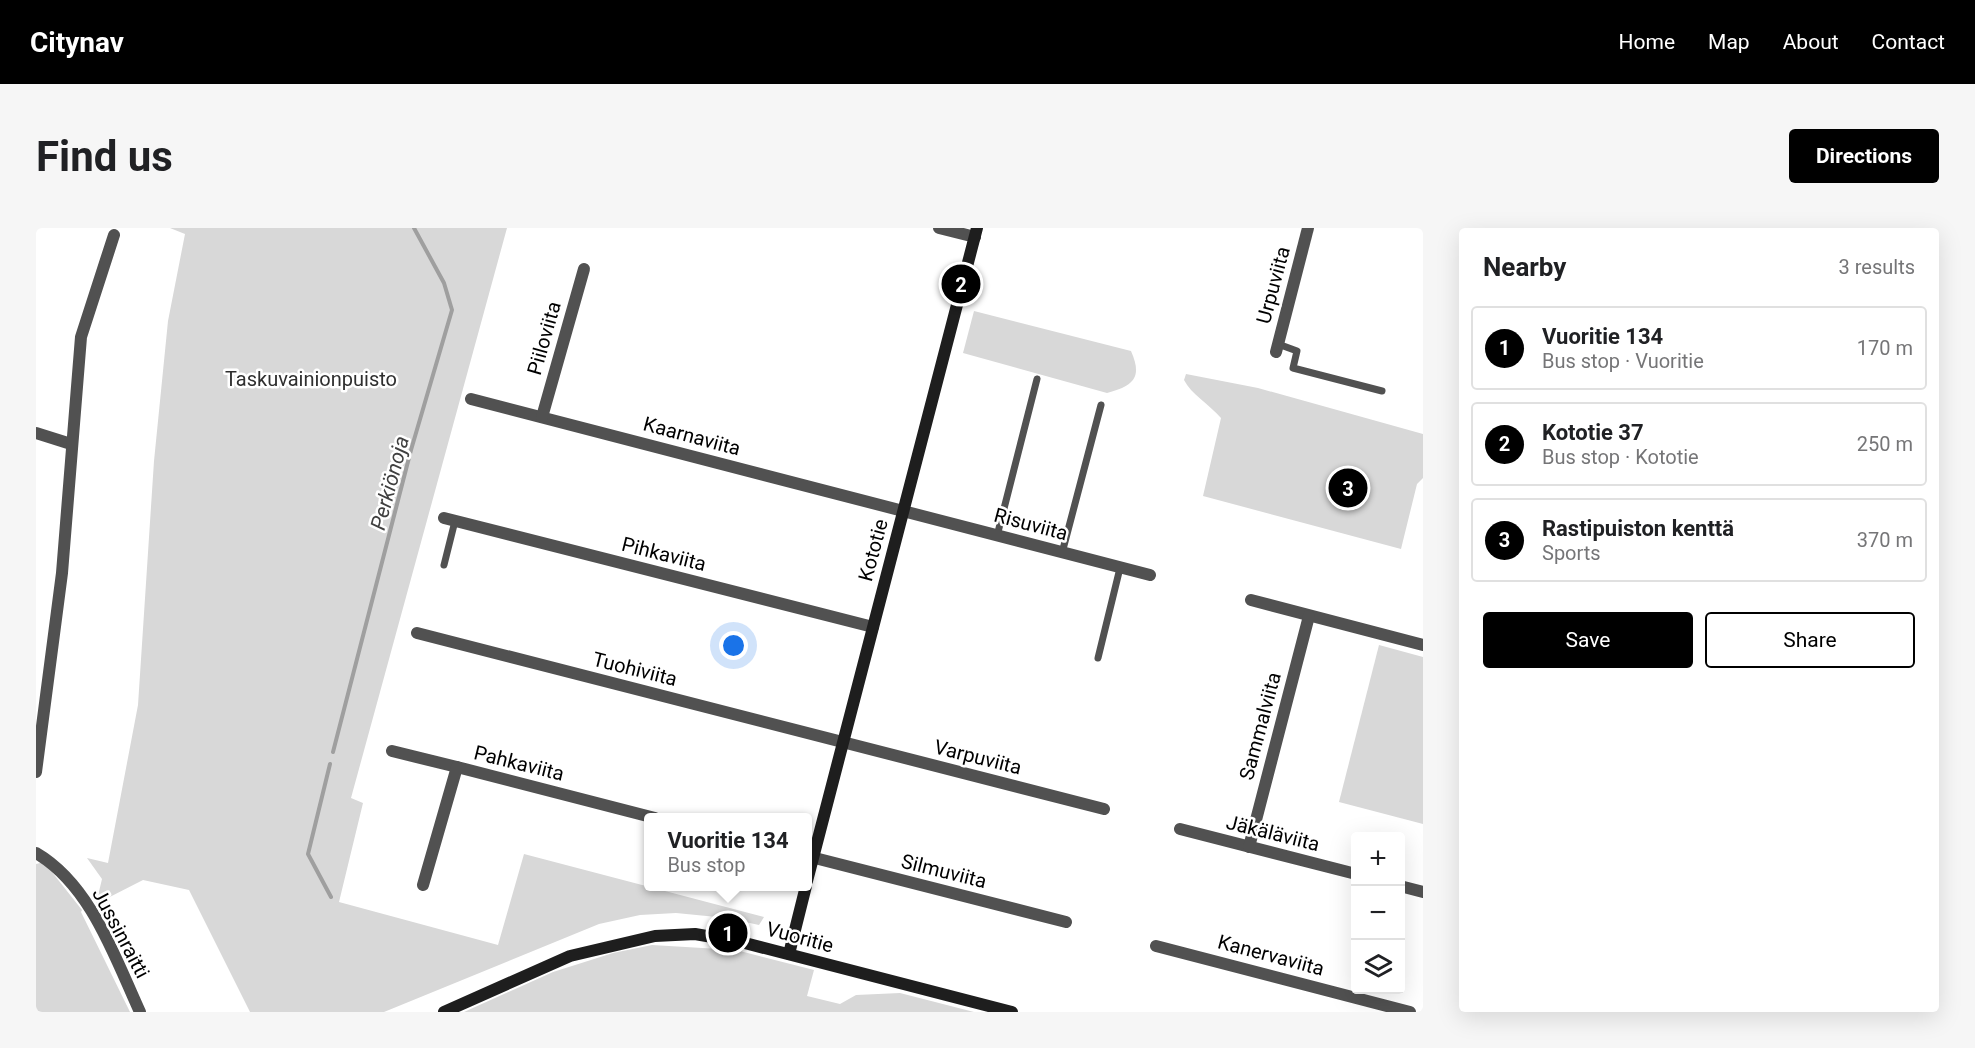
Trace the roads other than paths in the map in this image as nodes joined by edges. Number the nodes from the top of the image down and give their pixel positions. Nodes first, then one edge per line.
1 (939, 228) edge
2 (1308, 228) edge
3 (976, 232) edge
4 (114, 235) dead end
5 (584, 269) dead end
6 (1277, 348) joint
7 (1037, 379) dead end
8 (1382, 391) dead end
9 (471, 399) dead end
10 (1101, 405) dead end
11 (542, 417) junction
12 (36, 434) edge
13 (71, 444) junction
14 (903, 511) junction
15 (449, 519) joint
16 (997, 536) junction
17 (1062, 553) junction
18 (444, 565) dead end
19 (1120, 568) junction
20 (1150, 575) dead end
21 (1251, 600) dead end
22 (1309, 616) junction
23 (873, 627) junction
24 (417, 633) dead end
25 (1423, 645) edge
26 (1098, 658) dead end
27 (36, 674) edge
28 (50, 678) junction
29 (843, 743) junction
30 (392, 751) dead end
31 (457, 767) junction
32 (36, 772) edge
33 (1104, 809) dead end
34 (644, 815) edge
35 (1180, 829) dead end
36 (1249, 847) junction
37 (812, 850) edge
38 (36, 853) edge
39 (812, 858) edge
40 (1351, 873) edge
41 (423, 885) dead end
42 (1405, 887) edge
43 (805, 891) edge
44 (1423, 892) edge
45 (1066, 922) dead end
46 (1156, 946) dead end
47 (789, 954) junction
48 (140, 1012) edge
49 (444, 1012) edge
50 (1012, 1012) edge
51 (1410, 1012) edge

1 - 3 street
2 - 6 street, Urpuviita
3 - 14 street, Kototie
4 - 13 street
5 - 11 street, Piiloviita
6 - 8 lane
7 - 16 lane
9 - 11 street, Kaarnaviita
10 - 17 lane
11 - 14 street, Kaarnaviita
12 - 13 street
13 - 28 street
14 - 16 street, Risuviita
14 - 23 street, Kototie
15 - 18 lane
15 - 23 street, Pihkaviita
16 - 17 street, Risuviita
17 - 19 street, Risuviita
19 - 20 street, Risuviita
19 - 26 lane
21 - 22 street
22 - 25 street
22 - 36 street, Sammalviita
23 - 29 street, Kototie
24 - 29 street, Tuohiviita
27 - 28 street
28 - 32 street
29 - 33 street, Varpuviita
29 - 37 street, Kototie
30 - 31 street
31 - 34 street, Pahkaviita
31 - 41 street, Pahkaviita
35 - 36 street, Jäkäläviita
36 - 40 street, Jäkäläviita
38 - 48 street, Jussinraitti
39 - 45 street, Silmuviita
42 - 44 street
43 - 47 street
46 - 51 street, Kanervaviita
47 - 49 street, Vuoritie
47 - 50 street, Vuoritie

